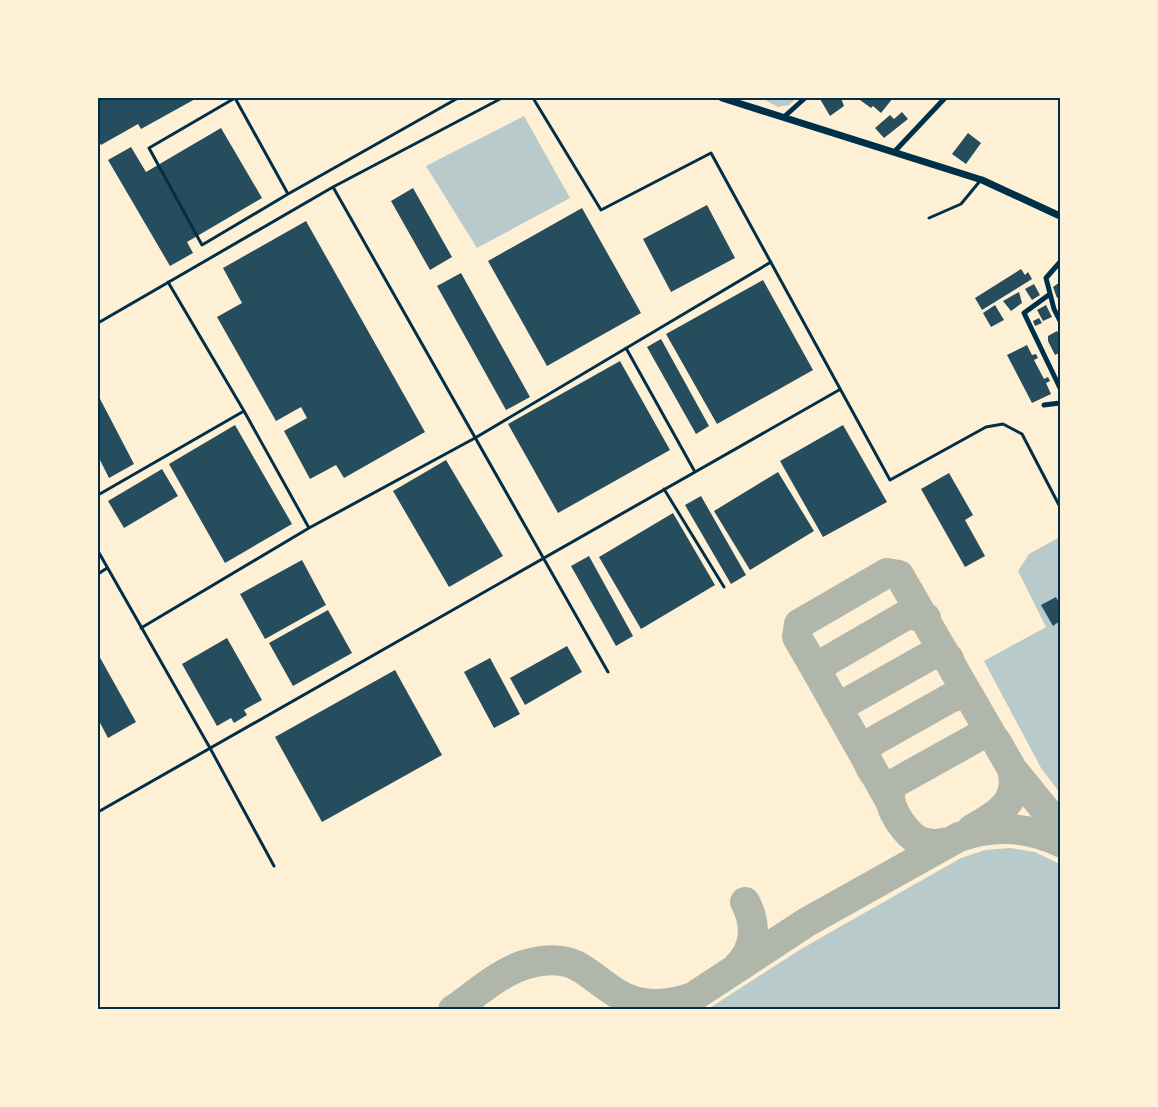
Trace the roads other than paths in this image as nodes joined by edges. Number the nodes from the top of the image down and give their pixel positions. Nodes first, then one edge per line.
1 (458, 98) edge
2 (502, 98) edge
3 (533, 98) edge
4 (722, 98) edge
5 (805, 98) edge
6 (945, 98) edge
7 (785, 116) junction
8 (896, 150) junction
9 (982, 180) junction
10 (333, 187) junction
11 (288, 194) junction
12 (1060, 214) edge
13 (929, 218) dead end
14 (771, 262) junction
15 (1060, 262) edge
16 (168, 282) junction
17 (1050, 294) junction
18 (1060, 321) edge
19 (98, 322) edge
20 (626, 348) junction
21 (1060, 388) edge
22 (839, 390) junction
23 (1060, 403) edge
24 (1044, 405) dead end
25 (244, 411) junction
26 (475, 438) junction
27 (695, 472) junction
28 (664, 489) junction
29 (98, 495) edge
30 (1060, 507) edge
31 (309, 528) junction
32 (98, 552) edge
33 (543, 558) junction
34 (107, 568) junction
35 (98, 574) edge
36 (724, 587) dead end
37 (141, 628) junction
38 (608, 672) dead end
39 (210, 748) junction
40 (98, 812) edge
41 (274, 866) dead end

1 - 11 lane
2 - 10 lane
3 - 14 lane
4 - 7 street
5 - 7 street
6 - 8 street
7 - 8 street
8 - 9 street
9 - 12 street
9 - 13 lane
10 - 16 lane
10 - 26 lane
11 - 11 lane
14 - 20 lane
14 - 22 lane
15 - 17 street
16 - 19 lane
16 - 25 lane
17 - 18 street
17 - 21 street
20 - 26 lane
20 - 27 lane
22 - 27 lane
22 - 30 lane
23 - 24 street
25 - 29 lane
25 - 31 lane
26 - 31 lane
26 - 33 lane
27 - 28 lane
28 - 33 lane
28 - 36 lane
31 - 37 lane
32 - 34 lane
33 - 38 lane
33 - 39 lane
34 - 35 lane
34 - 37 lane
37 - 39 lane
39 - 40 lane
39 - 41 lane

